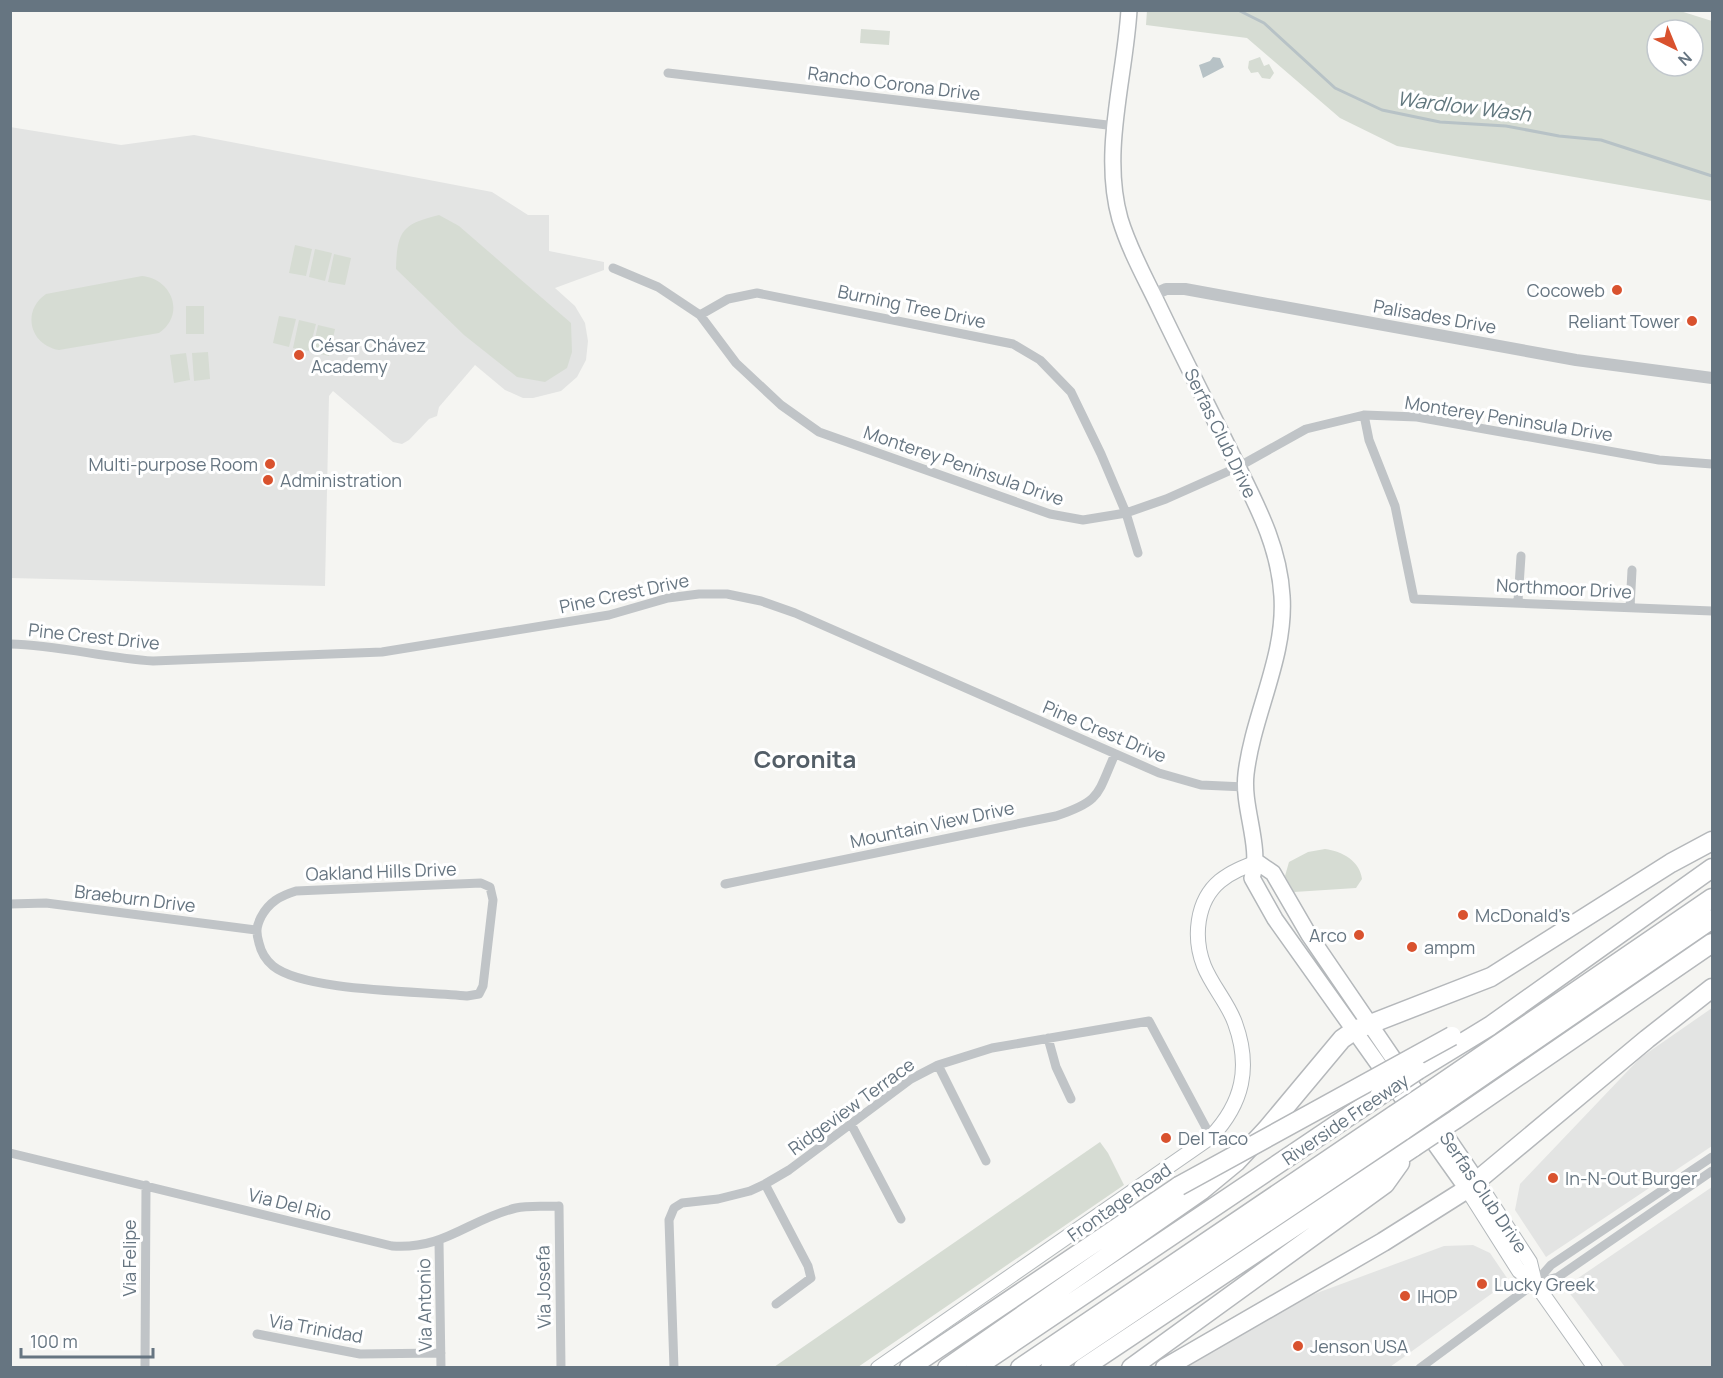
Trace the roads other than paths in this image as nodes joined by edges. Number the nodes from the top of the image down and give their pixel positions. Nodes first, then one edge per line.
1 (1129, 10) edge
2 (668, 72) dead end
3 (1116, 126) junction
4 (613, 268) dead end
5 (1153, 295) junction
6 (700, 315) junction
7 (1713, 378) edge
8 (1364, 416) junction
9 (1713, 464) edge
10 (1238, 467) junction
11 (1126, 513) junction
12 (1138, 553) dead end
13 (1521, 556) dead end
14 (1632, 570) dead end
15 (1518, 601) junction
16 (1630, 608) junction
17 (1713, 611) edge
18 (10, 644) edge
19 (1115, 754) junction
20 (1245, 787) junction
21 (1713, 841) edge
22 (1257, 862) junction
23 (1713, 868) edge
24 (725, 884) dead end
25 (1713, 898) edge
26 (10, 904) edge
27 (1713, 919) edge
28 (256, 930) junction
29 (1713, 944) edge
30 (1713, 988) edge
31 (1490, 1026) junction
32 (1363, 1027) junction
33 (1048, 1038) junction
34 (938, 1065) junction
35 (1437, 1096) junction
36 (1071, 1099) dead end
37 (1399, 1123) junction
38 (851, 1124) junction
39 (1212, 1137) junction
40 (1411, 1149) junction
41 (10, 1153) edge
42 (1713, 1156) edge
43 (986, 1161) dead end
44 (1713, 1171) edge
45 (765, 1184) junction
46 (146, 1185) junction
47 (1472, 1185) junction
48 (559, 1206) joint
49 (901, 1219) dead end
50 (439, 1242) junction
51 (1535, 1283) junction
52 (776, 1304) dead end
53 (257, 1334) dead end
54 (441, 1353) junction
55 (145, 1368) edge
56 (441, 1368) edge
57 (561, 1368) edge
58 (674, 1368) edge
59 (878, 1368) edge
60 (909, 1368) edge
61 (947, 1368) edge
62 (975, 1368) edge
63 (1020, 1368) edge
64 (1050, 1368) edge
65 (1083, 1368) edge
66 (1131, 1368) edge
67 (1165, 1368) edge
68 (1420, 1368) edge
69 (1595, 1368) edge

1 - 3 main road, Serfas Club Drive
2 - 3 street, Rancho Corona Drive
3 - 5 main road, Serfas Club Drive
4 - 6 street
5 - 7 street, Palisades Drive
5 - 10 main road, Serfas Club Drive
6 - 11 street, Monterey Peninsula Drive
6 - 11 street, Burning Tree Drive
8 - 9 street, Monterey Peninsula Drive
8 - 10 street, Monterey Peninsula Drive
8 - 15 street, Northmoor Drive
10 - 11 street, Monterey Peninsula Drive
10 - 20 main road, Serfas Club Drive
11 - 12 street, Burning Tree Drive
13 - 15 street
14 - 16 street
15 - 16 street, Northmoor Drive
16 - 17 street, Northmoor Drive
18 - 19 street, Pine Crest Drive
19 - 20 street, Pine Crest Drive
19 - 24 street, Mountain View Drive
20 - 22 main road, Serfas Club Drive
21 - 32 highway
22 - 32 main road, Serfas Club Drive
22 - 39 main road, Frontage Road
23 - 31 highway, Riverside Freeway
25 - 35 highway
26 - 28 street, Braeburn Drive
27 - 35 highway
28 - 28 street, Oakland Hills Drive
29 - 40 highway, bridge
30 - 47 highway
31 - 60 highway, bridge
31 - 62 highway, Riverside Freeway, bridge
32 - 47 main road, Serfas Club Drive
32 - 61 highway
33 - 34 street, Ridgeview Terrace
33 - 36 street
33 - 39 street, Ridgeview Terrace
34 - 38 street, Ridgeview Terrace
34 - 43 street
35 - 37 highway, bridge
37 - 63 highway
37 - 64 highway
38 - 45 street, Ridgeview Terrace
38 - 49 street
39 - 59 main road, Frontage Road
40 - 65 highway
40 - 66 highway
41 - 46 street, Via Del Rio
42 - 51 street
44 - 51 street
45 - 52 street
45 - 58 street, Ridgeview Terrace
46 - 50 street, Via Del Rio
46 - 55 street, Via Felipe
47 - 51 main road, Serfas Club Drive
47 - 67 highway
48 - 50 street, Via Del Rio
48 - 57 street, Via Josefa
50 - 54 street, Via Antonio
51 - 68 street
51 - 69 main road, Serfas Club Drive
53 - 54 street, Via Trinidad
54 - 56 street, Via Antonio

